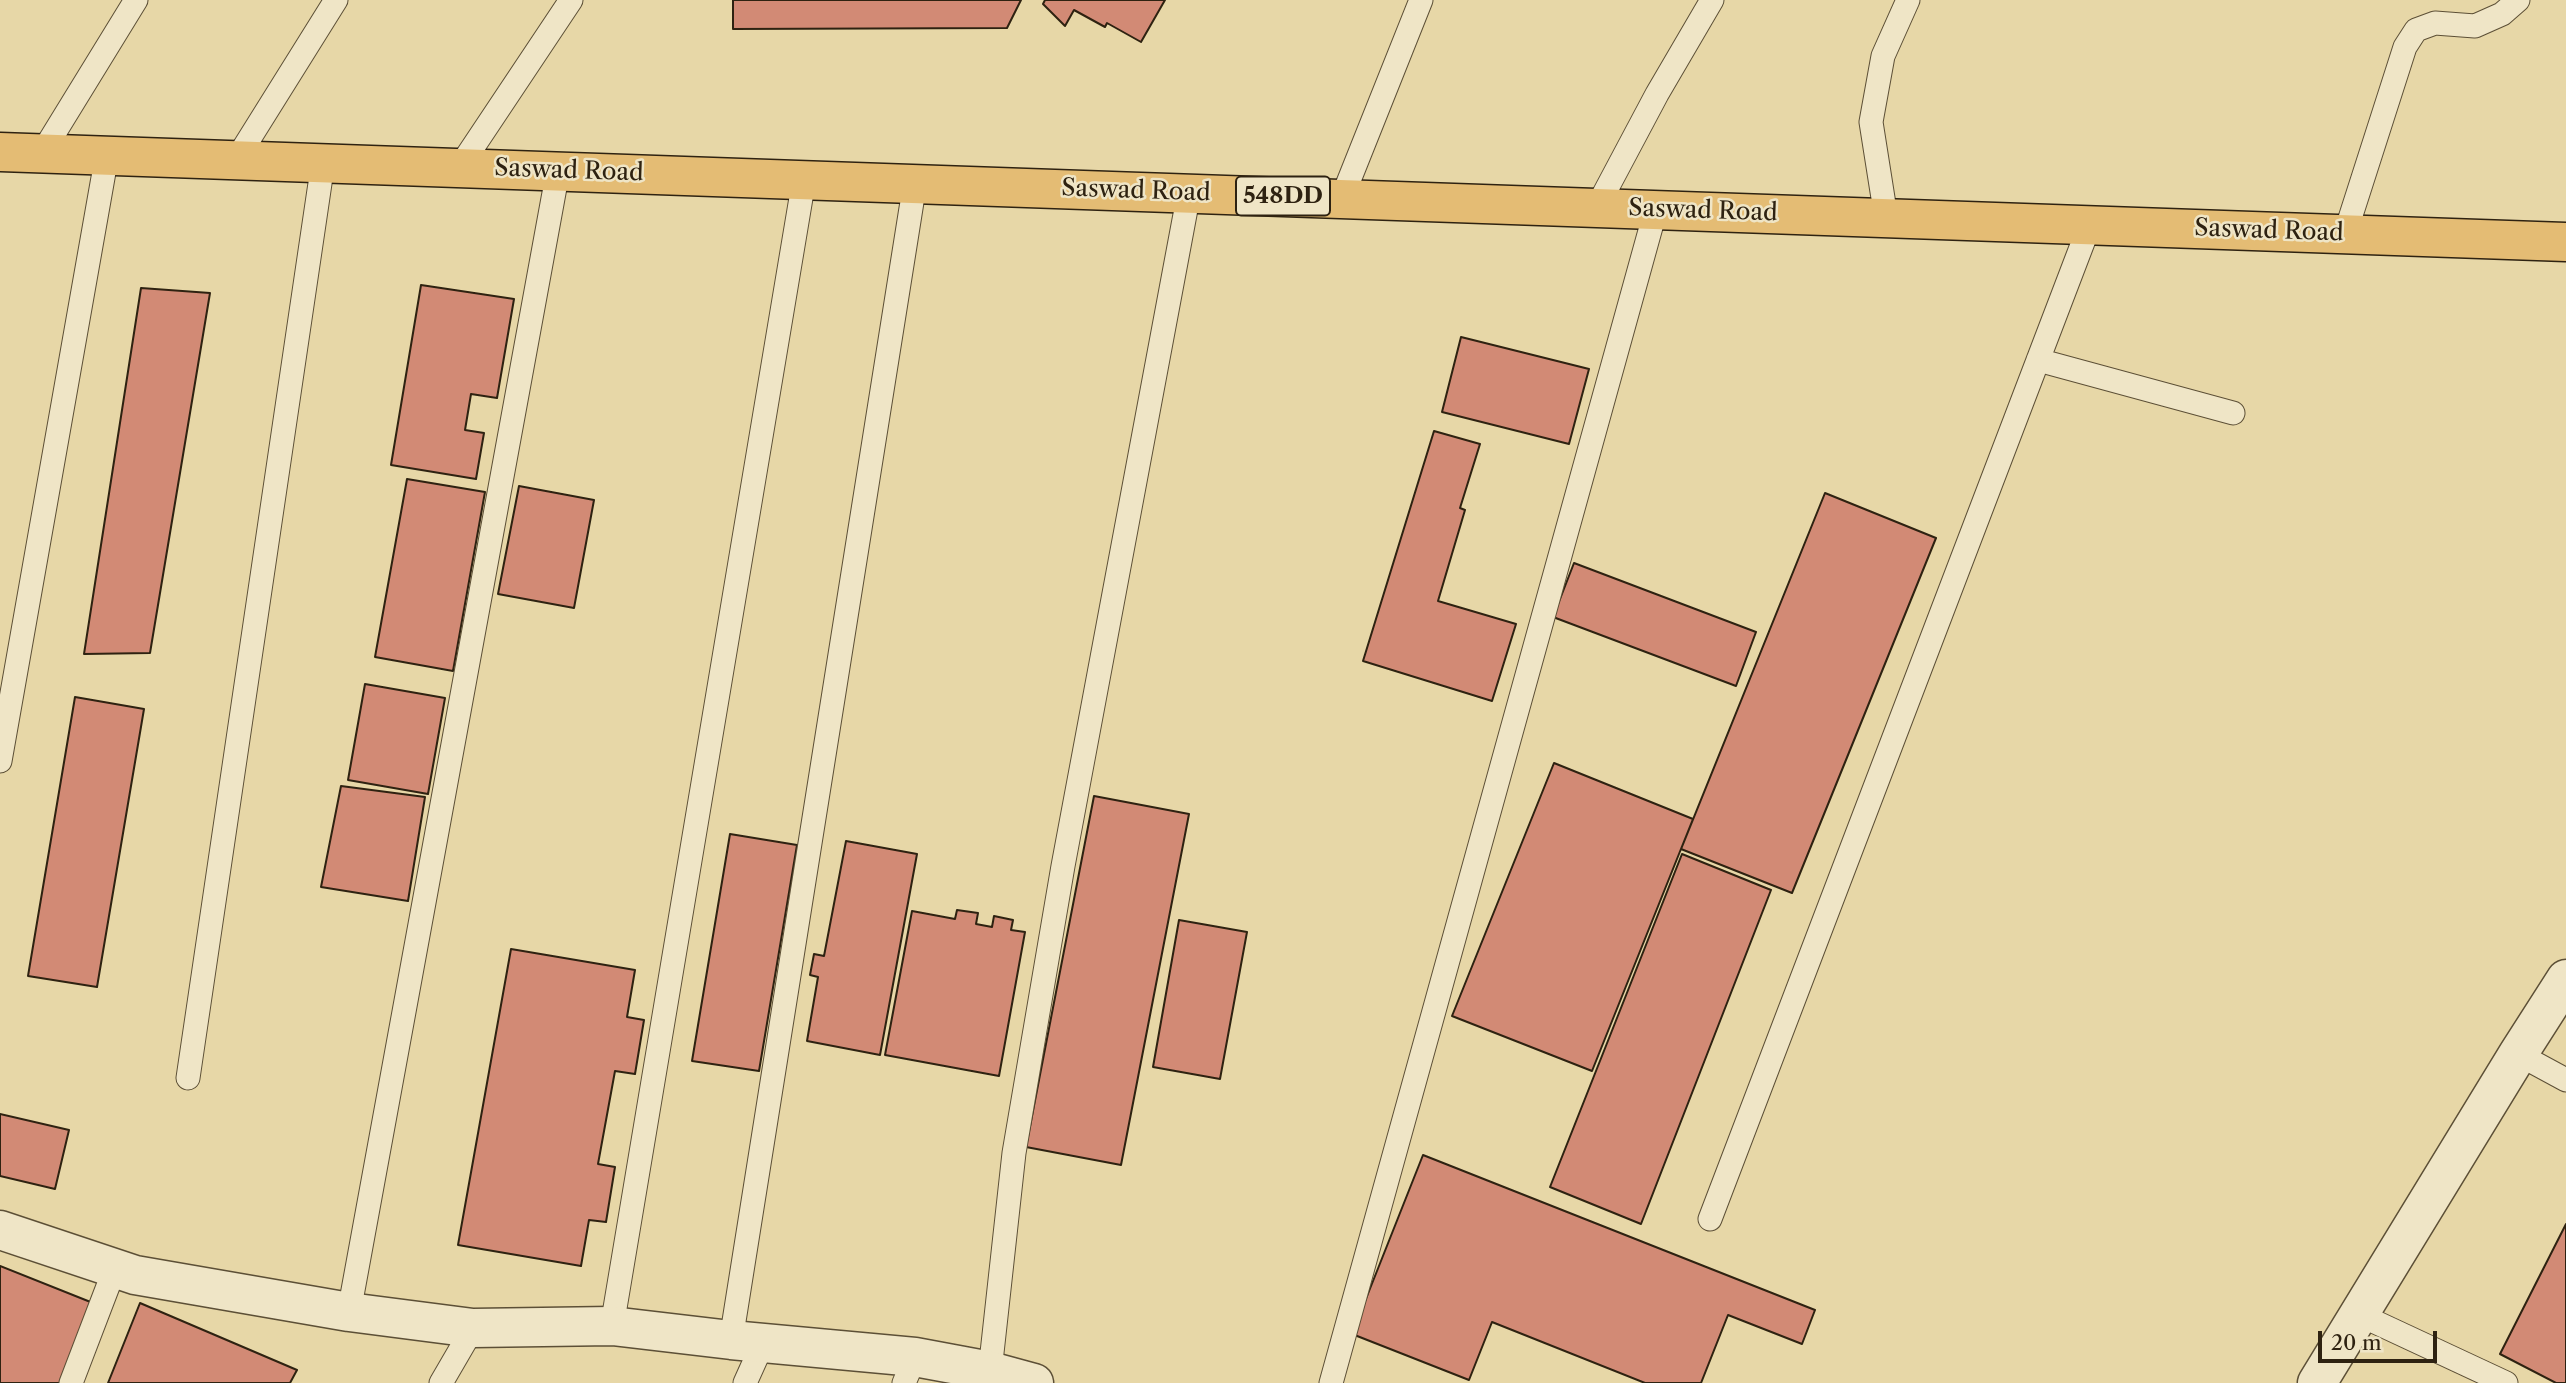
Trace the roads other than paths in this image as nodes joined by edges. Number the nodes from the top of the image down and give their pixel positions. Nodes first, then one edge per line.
1 (136, 0) edge
2 (336, 0) edge
3 (571, 0) edge
4 (1421, 0) edge
5 (1712, 0) edge
6 (1908, 0) edge
7 (2518, 0) edge
8 (0, 152) edge
9 (42, 153) junction
10 (107, 155) junction
11 (236, 160) junction
12 (323, 163) junction
13 (459, 168) junction
14 (558, 171) junction
15 (804, 180) junction
16 (915, 183) junction
17 (1189, 193) junction
18 (1342, 198) junction
19 (1597, 207) junction
20 (1656, 209) junction
21 (1886, 217) junction
22 (2090, 224) junction
23 (2345, 234) junction
24 (2566, 242) edge
25 (2038, 360) junction
26 (2233, 413) dead end
27 (0, 761) edge
28 (2566, 979) edge
29 (2518, 1054) junction
30 (188, 1078) dead end
31 (2566, 1080) edge
32 (1710, 1219) dead end
33 (0, 1230) edge
34 (115, 1268) junction
35 (349, 1311) junction
36 (2358, 1314) junction
37 (612, 1326) junction
38 (473, 1328) junction
39 (747, 1342) junction
40 (910, 1370) edge
41 (989, 1371) junction
42 (71, 1383) edge
43 (441, 1383) edge
44 (746, 1383) edge
45 (1034, 1383) edge
46 (1331, 1383) edge
47 (2317, 1383) edge
48 (2506, 1383) edge

1 - 9 lane
2 - 11 lane
3 - 13 lane
4 - 18 lane
5 - 19 lane
6 - 21 lane
7 - 23 lane
8 - 9 highway, Saswad Road / 548DD
9 - 10 highway, Saswad Road / 548DD
10 - 11 highway, Saswad Road / 548DD
10 - 27 lane
11 - 12 highway, Saswad Road / 548DD
12 - 13 highway, Saswad Road / 548DD
12 - 30 lane
13 - 14 highway, Saswad Road / 548DD
14 - 15 highway, Saswad Road / 548DD
14 - 35 lane
15 - 16 highway, Saswad Road / 548DD
15 - 37 lane
16 - 17 highway, Saswad Road / 548DD
16 - 39 lane
17 - 18 highway, Saswad Road / 548DD
17 - 41 lane
18 - 19 highway, Saswad Road / 548DD
19 - 20 highway, Saswad Road / 548DD
20 - 21 highway, Saswad Road / 548DD
20 - 46 lane
21 - 22 highway, Saswad Road / 548DD
22 - 23 highway, Saswad Road / 548DD
22 - 25 lane
23 - 24 highway, Saswad Road / 548DD
25 - 26 lane
25 - 32 lane
28 - 29 street
29 - 31 lane
29 - 36 street
33 - 34 street
34 - 35 street
34 - 42 lane
35 - 38 street
36 - 47 street
36 - 48 lane
37 - 38 street
37 - 39 street
38 - 43 lane
39 - 40 street
39 - 44 lane
40 - 41 street
41 - 45 street

